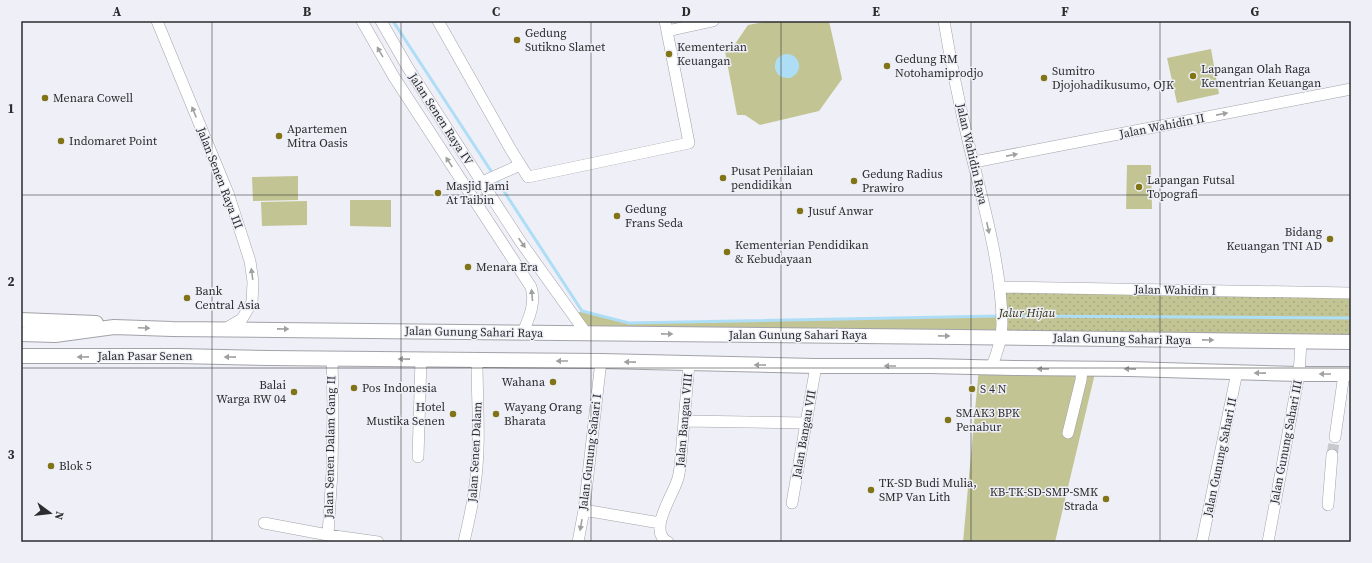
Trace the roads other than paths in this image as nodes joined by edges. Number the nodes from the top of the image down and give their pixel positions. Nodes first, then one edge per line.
1 (157, 21) edge
2 (362, 21) edge
3 (381, 21) edge
4 (438, 21) edge
5 (713, 21) edge
6 (944, 21) edge
7 (666, 26) edge
8 (408, 68) junction
9 (394, 77) junction
10 (1351, 89) edge
11 (974, 162) junction
12 (520, 165) junction
13 (482, 182) junction
14 (511, 227) junction
15 (498, 236) junction
16 (999, 287) junction
17 (1351, 293) edge
18 (21, 320) edge
19 (114, 327) junction
20 (225, 329) junction
21 (1001, 331) junction
22 (523, 332) junction
23 (586, 333) junction
24 (21, 334) edge
25 (1301, 342) junction
26 (1351, 342) edge
27 (21, 356) edge
28 (332, 358) junction
29 (421, 359) junction
30 (477, 360) junction
31 (601, 361) junction
32 (689, 364) junction
33 (816, 366) junction
34 (991, 368) junction
35 (1082, 369) junction
36 (1237, 372) junction
37 (1299, 374) junction
38 (1347, 374) edge
39 (684, 421) junction
40 (805, 423) junction
41 (1068, 433) dead end
42 (1335, 437) tunnel mouth
43 (1332, 454) tunnel mouth
44 (418, 458) dead end
45 (792, 503) dead end
46 (1328, 505) dead end
47 (584, 510) junction
48 (264, 523) dead end
49 (660, 523) junction
50 (328, 535) junction
51 (378, 542) edge
52 (464, 542) edge
53 (578, 542) edge
54 (668, 542) edge
55 (1202, 542) edge
56 (1268, 542) edge

20 -> 1 street, Jalan Senen Raya III
9 -> 2 street, Jalan Senen Raya IV
3 - 8 street, Jalan Senen Raya IV
4 - 12 street
5 - 7 street
6 - 11 street, Jalan Wahidin Raya
7 - 12 street
8 - 9 street
8 - 13 street, Jalan Senen Raya IV
15 -> 9 street, Jalan Senen Raya IV
11 -> 10 street, Jalan Wahidin II
11 -> 16 street, Jalan Wahidin Raya
12 - 13 street
13 - 14 street, Jalan Senen Raya IV
14 - 15 street
14 -> 23 street, Jalan Senen Raya IV
22 -> 15 street, Jalan Senen Raya IV
16 - 17 street, Jalan Wahidin I
16 - 21 street, Jalan Wahidin Raya
18 - 19 main road
19 -> 20 main road
19 - 24 main road
20 -> 22 main road, Jalan Gunung Sahari Raya
23 -> 21 main road, Jalan Gunung Sahari Raya
21 -> 25 main road, Jalan Gunung Sahari Raya
21 - 34 street, Jalan Wahidin Raya
22 - 23 main road, Jalan Gunung Sahari Raya
25 - 26 main road, Jalan Gunung Sahari Raya
25 - 37 street, Jalan Gunung Sahari III
28 -> 27 main road, Jalan Pasar Senen
29 -> 28 main road
28 - 50 street, Jalan Senen Dalam Gang II
29 - 30 main road
29 - 44 street
31 -> 30 main road
30 - 52 street, Jalan Senen Dalam
32 -> 31 main road
31 - 47 street, Jalan Gunung Sahari I
33 -> 32 main road
32 - 39 street, Jalan Bangau VIII
34 -> 33 main road
33 - 40 street, Jalan Bangau VII
35 -> 34 main road
36 -> 35 main road
35 - 41 street
37 -> 36 main road
36 - 55 street, Jalan Gunung Sahari II
38 -> 37 main road
37 - 56 street, Jalan Gunung Sahari III
38 - 42 street
39 - 40 street
39 - 49 street, Jalan Bangau VIII
40 - 45 street, Jalan Bangau VII
43 - 46 street
47 - 49 street
47 -> 53 street, Jalan Gunung Sahari I
48 - 50 street
49 - 54 street
50 - 51 street

